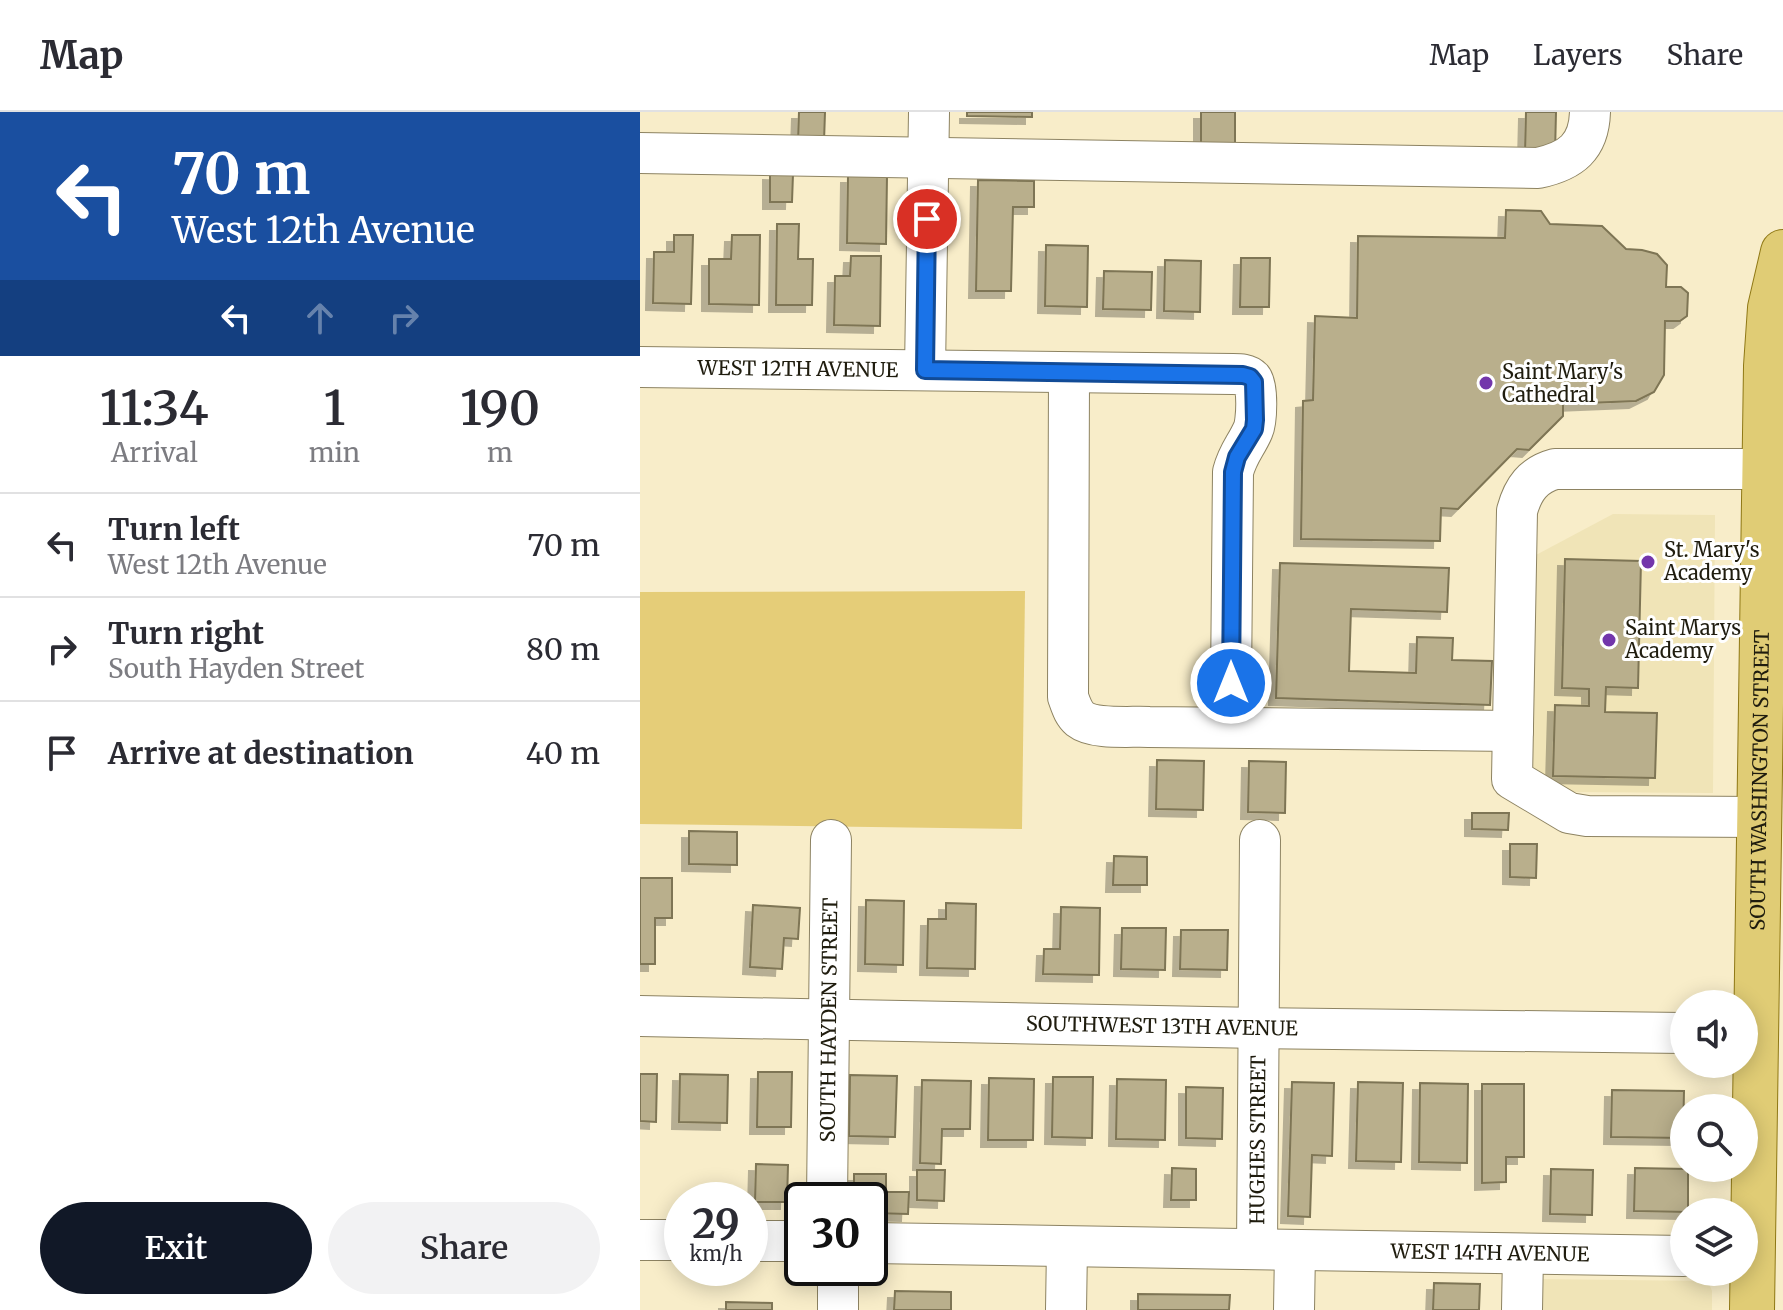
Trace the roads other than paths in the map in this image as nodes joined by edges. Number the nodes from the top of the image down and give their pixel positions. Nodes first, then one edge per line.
1 (929, 112) edge
2 (1590, 112) edge
3 (640, 153) edge
4 (928, 159) junction
5 (1783, 252) edge
6 (640, 367) edge
7 (925, 370) junction
8 (1069, 373) junction
9 (1765, 469) junction
10 (1231, 683) dead end
11 (1513, 731) junction
12 (1760, 817) junction
13 (831, 840) dead end
14 (1260, 840) dead end
15 (1771, 913) edge
16 (1758, 992) edge
17 (640, 1016) edge
18 (828, 1019) junction
19 (1259, 1028) junction
20 (1670, 1033) edge
21 (1750, 1078) edge
22 (827, 1182) edge
23 (1749, 1198) edge
24 (640, 1240) edge
25 (664, 1240) edge
26 (888, 1243) edge
27 (1067, 1247) junction
28 (1276, 1249) junction
29 (1523, 1254) junction
30 (1670, 1256) edge
31 (838, 1286) edge
32 (1750, 1286) edge
33 (838, 1310) edge
34 (1066, 1310) edge
35 (1294, 1310) edge
36 (1522, 1310) edge
37 (1752, 1310) edge

1 - 4 street
2 - 4 street
3 - 4 street
4 - 7 street
5 - 9 main road, SOUTH WASHINGTON STREET
6 - 7 street, WEST 12TH AVENUE
7 - 8 street, WEST 12TH AVENUE
8 - 10 street, WEST 12TH AVENUE
8 - 11 street
9 - 11 street
9 - 12 main road, SOUTH WASHINGTON STREET
11 - 12 street
12 - 15 main road, SOUTH WASHINGTON STREET
13 - 18 street, SOUTH HAYDEN STREET
14 - 19 street, HUGHES STREET
15 - 16 main road, SOUTH WASHINGTON STREET
17 - 18 street, SOUTHWEST 13TH AVENUE
18 - 19 street, SOUTHWEST 13TH AVENUE
18 - 22 street, SOUTH HAYDEN STREET
19 - 20 street, SOUTHWEST 13TH AVENUE
19 - 28 street, HUGHES STREET
21 - 23 main road, SOUTH WASHINGTON STREET
24 - 25 street
26 - 27 street, WEST 14TH AVENUE
27 - 28 street, WEST 14TH AVENUE
27 - 34 street
28 - 29 street, WEST 14TH AVENUE
28 - 35 street, HUGHES STREET
29 - 30 street, WEST 14TH AVENUE
29 - 36 street
31 - 33 street
32 - 37 main road, SOUTH WASHINGTON STREET

